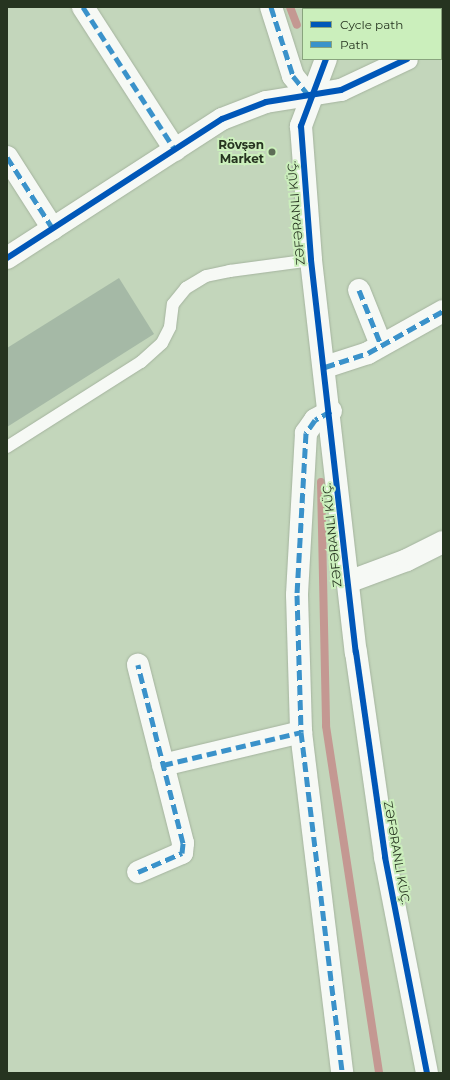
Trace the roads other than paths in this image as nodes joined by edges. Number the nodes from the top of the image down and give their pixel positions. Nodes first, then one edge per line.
1 (82, 7) edge
2 (271, 7) edge
3 (326, 60) edge
4 (405, 60) edge
5 (310, 97) junction
6 (175, 150) junction
7 (7, 157) edge
8 (53, 229) junction
9 (7, 258) edge
10 (311, 260) junction
11 (359, 290) dead end
12 (443, 311) edge
13 (381, 345) junction
14 (325, 367) junction
15 (331, 411) junction
16 (7, 447) edge
17 (443, 542) edge
18 (348, 582) junction
19 (138, 664) dead end
20 (301, 732) junction
21 (164, 765) junction
22 (138, 872) dead end
23 (342, 1073) edge
24 (427, 1073) edge

1 - 6 street
2 - 5 street
3 - 5 street
4 - 5 street
5 - 6 street
5 - 10 street
6 - 8 street
7 - 8 street
8 - 9 street
10 - 14 street
10 - 16 lane
11 - 13 street
12 - 13 street
13 - 14 street
14 - 15 street
15 - 18 street
15 - 20 street
17 - 18 street
18 - 24 street
19 - 21 street
20 - 21 street
20 - 23 street
21 - 22 street

